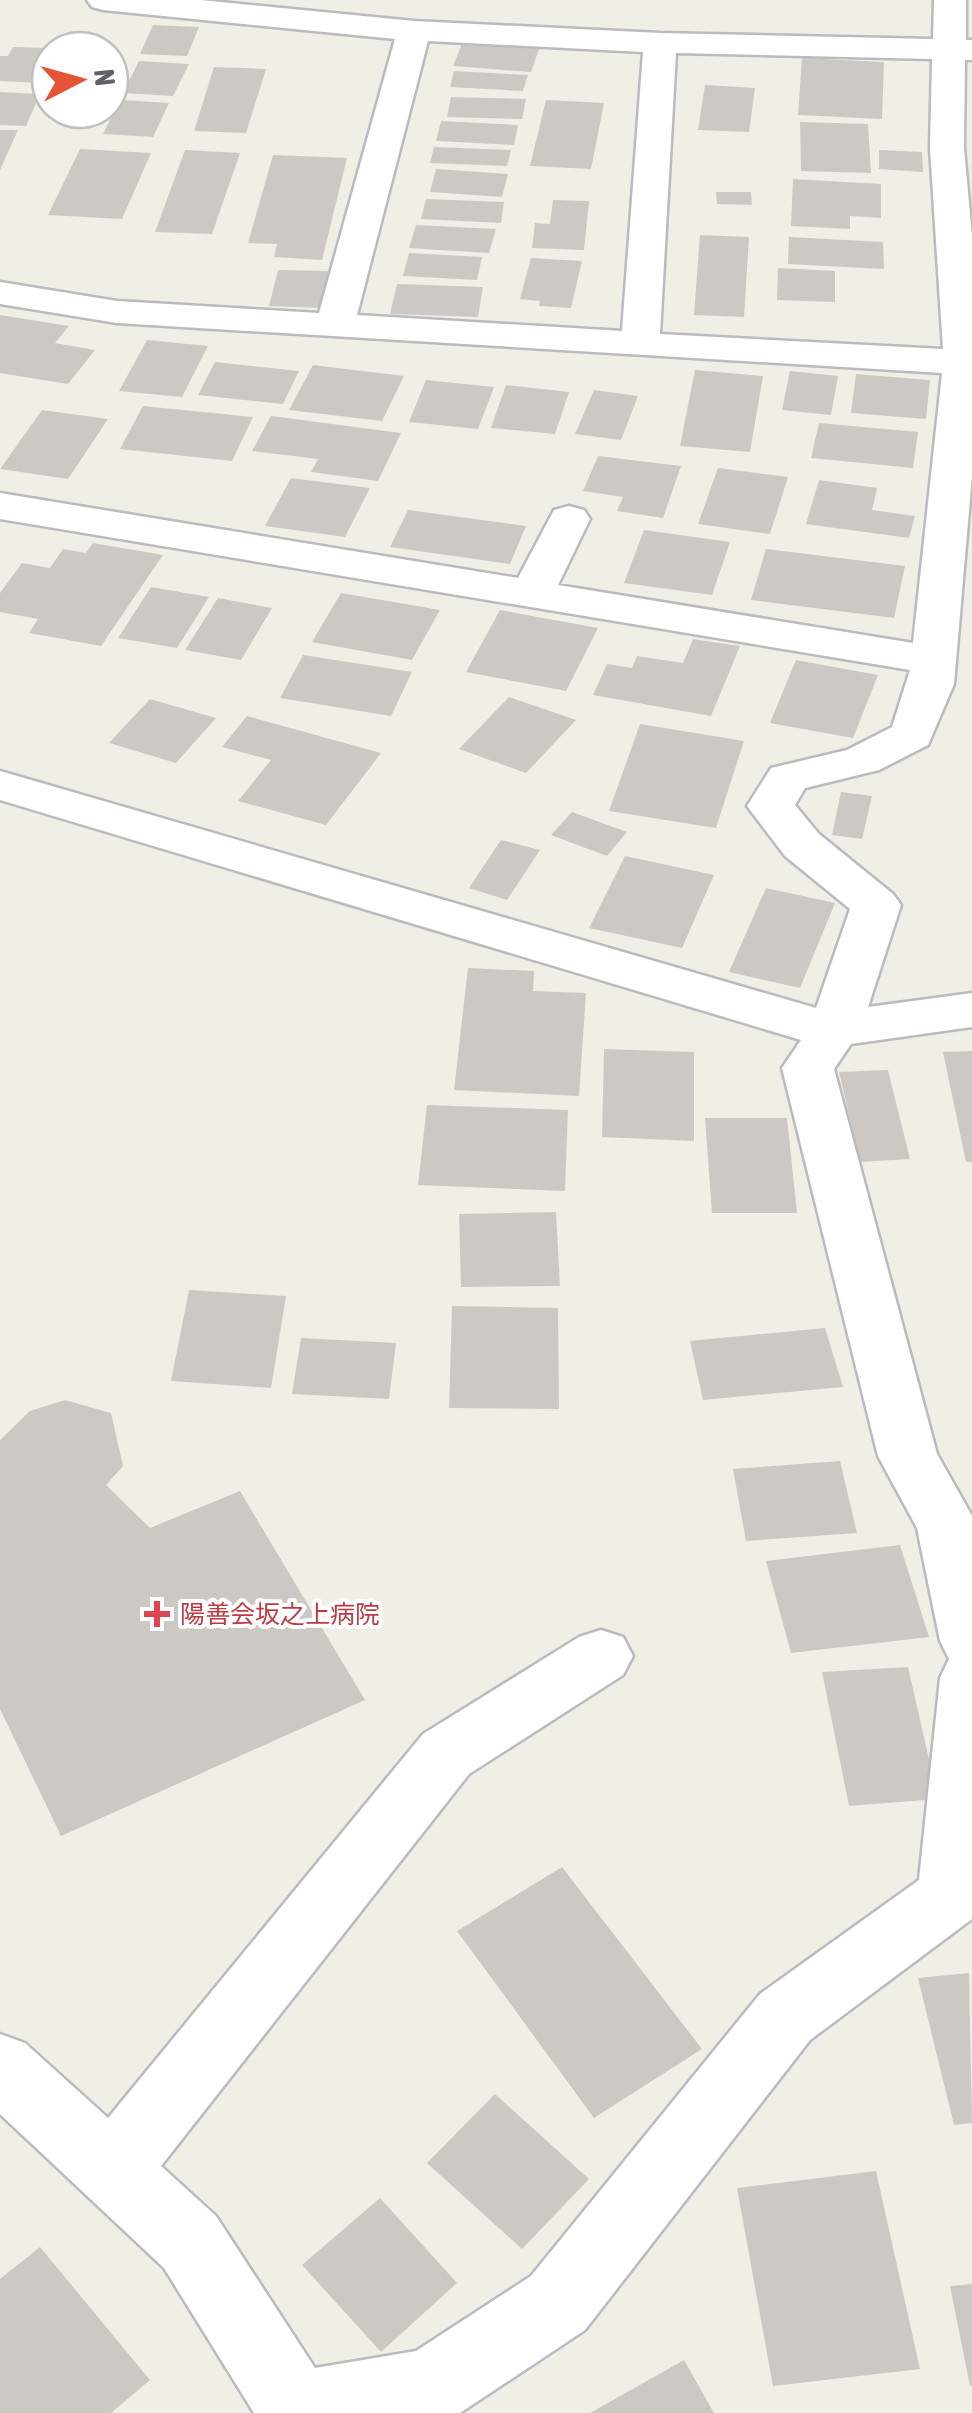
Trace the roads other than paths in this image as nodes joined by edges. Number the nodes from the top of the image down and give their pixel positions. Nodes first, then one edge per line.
1 (103, 0) edge
2 (950, 0) edge
3 (414, 30) junction
4 (660, 43) junction
5 (962, 50) edge
6 (0, 294) edge
7 (335, 326) junction
8 (640, 343) junction
9 (968, 358) edge
10 (0, 506) edge
11 (568, 519) dead end
12 (532, 594) junction
13 (946, 677) edge
14 (0, 785) edge
15 (972, 1010) edge
16 (834, 1029) junction
17 (972, 1641) edge
18 (601, 1656) dead end
19 (972, 1678) edge
20 (0, 2067) edge
21 (112, 2170) junction
22 (301, 2413) edge

1 - 3 street
2 - 5 street
3 - 4 street
3 - 7 street
4 - 5 street
4 - 8 street
5 - 9 street
6 - 7 street
7 - 8 street
8 - 9 street
9 - 13 street
10 - 12 street
11 - 12 street
12 - 13 street
13 - 16 street
14 - 16 street
15 - 16 street
16 - 17 street
18 - 21 street
19 - 22 street
20 - 21 street
21 - 22 street

